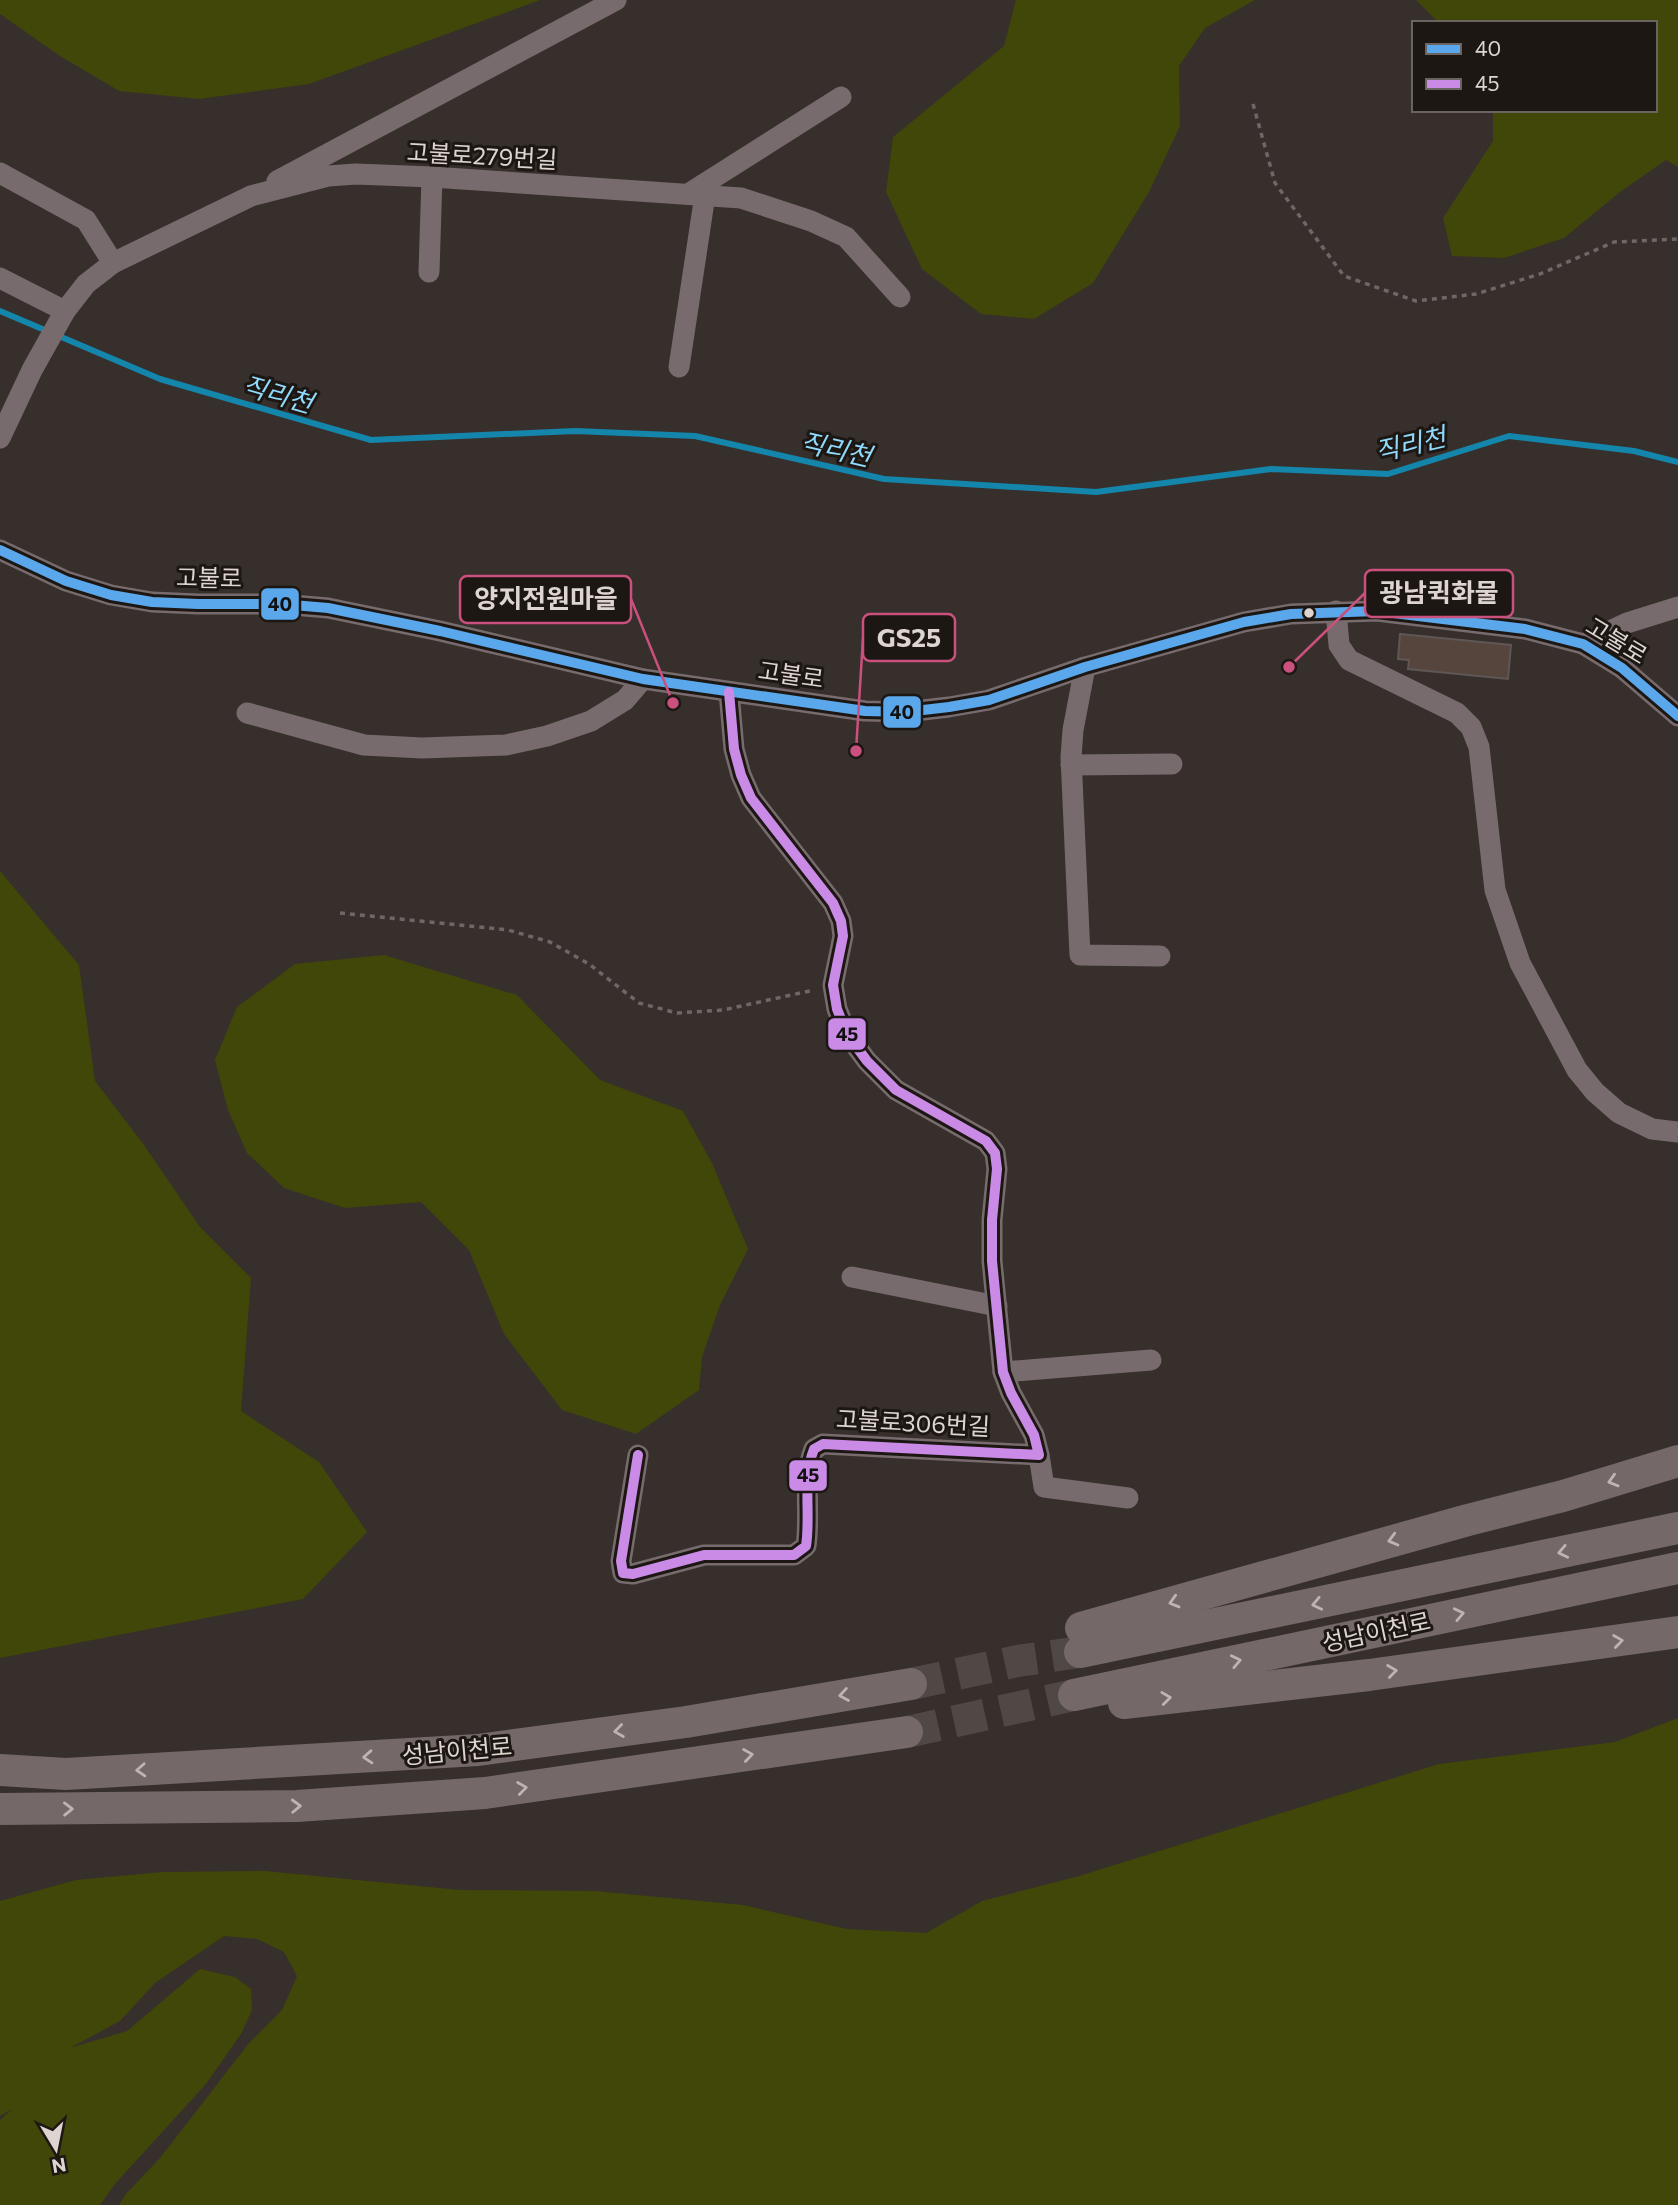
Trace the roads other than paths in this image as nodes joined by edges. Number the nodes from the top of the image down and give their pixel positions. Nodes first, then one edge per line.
1 (616, 0) edge
2 (841, 97) dead end
3 (0, 173) edge
4 (432, 177) junction
5 (697, 195) junction
6 (251, 196) junction
7 (113, 262) junction
8 (429, 272) dead end
9 (0, 278) edge
10 (900, 298) dead end
11 (65, 311) junction
12 (679, 367) dead end
13 (0, 438) edge
14 (0, 550) edge
15 (1678, 607) edge
16 (1336, 611) junction
17 (1583, 644) junction
18 (1085, 667) junction
19 (643, 679) junction
20 (729, 692) junction
21 (247, 713) dead end
22 (1678, 716) edge
23 (1172, 764) dead end
24 (1071, 765) junction
25 (1160, 956) dead end
26 (1678, 1132) edge
27 (852, 1277) dead end
28 (997, 1306) junction
29 (1150, 1360) dead end
30 (1003, 1372) junction
31 (638, 1455) dead end
32 (1039, 1455) junction
33 (1678, 1461) edge
34 (1128, 1498) dead end
35 (1678, 1528) edge
36 (1678, 1568) edge
37 (1678, 1632) edge
38 (911, 1684) tunnel mouth
39 (907, 1732) tunnel mouth
40 (0, 1770) edge
41 (0, 1809) edge

1 - 6 street
2 - 5 street
3 - 7 street
4 - 5 street, 고불로279번길
4 - 6 street, 고불로279번길
4 - 8 street
5 - 10 street, 고불로279번길
5 - 12 street
6 - 7 street, 고불로279번길
7 - 11 street, 고불로279번길
9 - 11 street
11 - 13 street, 고불로279번길
14 - 19 street, 고불로
15 - 17 street
16 - 17 street, 고불로
16 - 18 street, 고불로
16 - 26 street
17 - 22 street, 고불로
18 - 20 street, 고불로
18 - 24 street
19 - 20 street, 고불로
19 - 21 street
20 - 28 street, 고불로306번길
23 - 24 street
24 - 25 street
27 - 28 street
28 - 30 street, 고불로306번길
29 - 30 street
30 - 32 street, 고불로306번길
31 - 32 street, 고불로306번길
32 - 34 street
33 - 35 highway, 성남이천로
36 - 37 highway, 성남이천로
38 -> 40 highway, 성남이천로
41 -> 39 highway, 성남이천로

